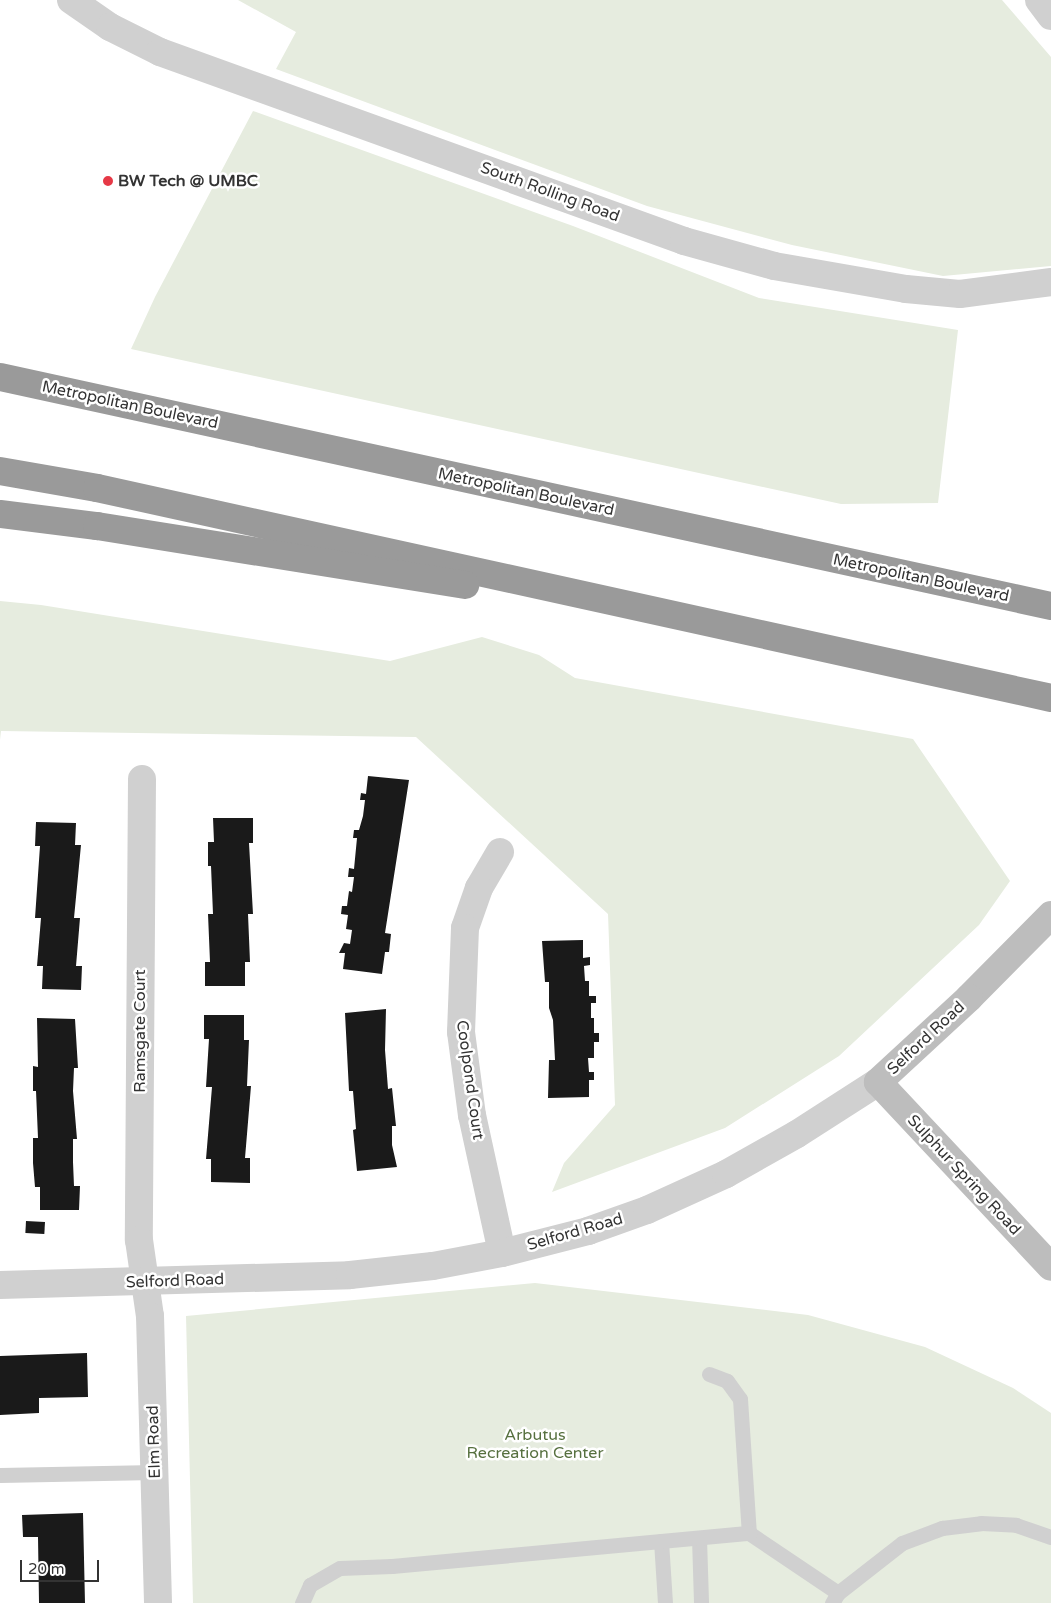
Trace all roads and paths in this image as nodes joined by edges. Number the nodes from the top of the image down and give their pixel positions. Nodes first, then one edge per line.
1 (71, 0) edge
2 (1039, 0) edge
3 (1051, 16) edge
4 (1051, 282) edge
5 (0, 377) edge
6 (0, 471) edge
7 (0, 514) edge
8 (894, 572) junction
9 (1051, 599) edge
10 (1051, 606) edge
11 (787, 638) junction
12 (1051, 698) edge
13 (142, 779) dead end
14 (500, 852) dead end
15 (1051, 915) edge
16 (878, 1082) junction
17 (502, 1253) junction
18 (1051, 1268) edge
19 (146, 1282) junction
20 (0, 1285) edge
21 (709, 1374) dead end
22 (155, 1472) junction
23 (0, 1475) edge
24 (749, 1533) junction
25 (1051, 1537) edge
26 (699, 1538) junction
27 (661, 1541) junction
28 (835, 1598) edge
29 (158, 1603) edge
30 (302, 1603) edge
31 (665, 1603) edge
32 (701, 1603) edge

1 - 4 street, South Rolling Road
2 - 3 street
5 - 8 highway, Metropolitan Boulevard
6 - 11 highway
7 - 11 highway
8 - 9 highway
8 - 10 highway, Metropolitan Boulevard
11 - 12 highway
13 - 19 street, Ramsgate Court
14 - 17 street, Coolpond Court
15 - 16 main road, Selford Road
16 - 17 street, Selford Road
16 - 18 main road, Sulphur Spring Road
17 - 19 street, Selford Road
19 - 20 street, Selford Road
19 - 22 street, Elm Road
21 - 24 lane
22 - 23 lane
22 - 29 street, Elm Road
24 - 26 lane
24 - 28 lane
25 - 28 lane
26 - 27 lane
26 - 32 lane
27 - 30 lane
27 - 31 lane

